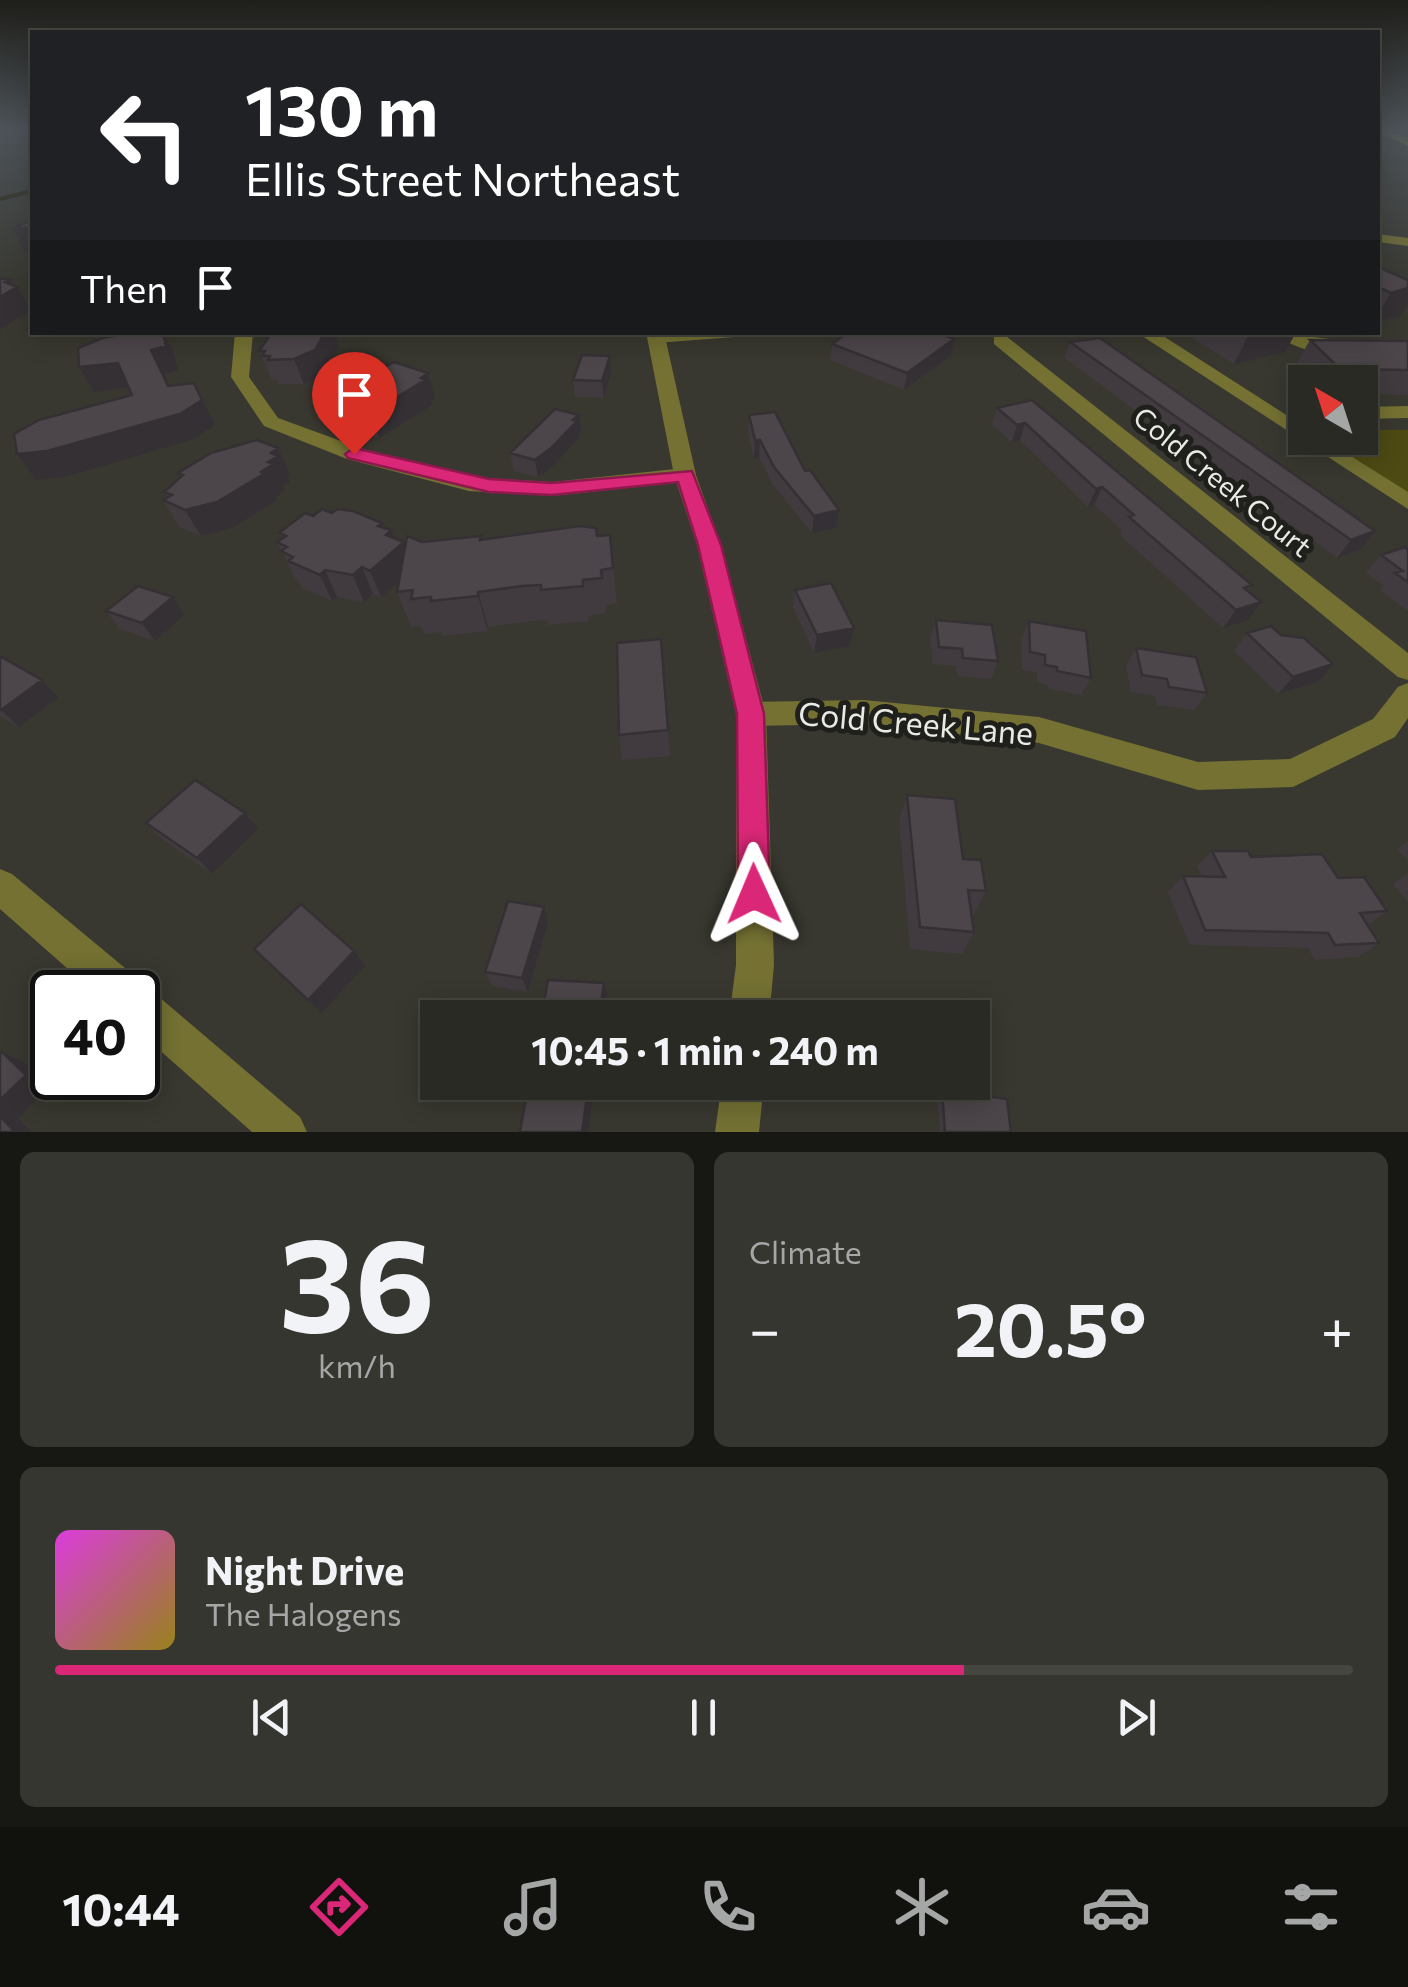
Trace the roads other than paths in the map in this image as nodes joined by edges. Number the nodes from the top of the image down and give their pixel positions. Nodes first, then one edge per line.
1 (1380, 238) edge
2 (1408, 242) edge
3 (244, 335) edge
4 (1149, 335) edge
5 (1286, 335) edge
6 (656, 336) edge
7 (1349, 339) edge
8 (1000, 340) dead end
9 (1378, 412) edge
10 (1408, 412) edge
11 (1270, 413) junction
12 (1288, 413) edge
13 (1288, 424) edge
14 (1335, 455) edge
15 (685, 475) junction
16 (1408, 502) edge
17 (1408, 668) edge
18 (1408, 694) edge
19 (750, 714) junction
20 (0, 886) edge
21 (97, 970) edge
22 (752, 1000) edge
23 (160, 1024) edge
24 (741, 1100) edge
25 (285, 1132) edge
26 (738, 1132) edge

1 - 2 street
3 - 15 street
4 - 11 street
5 - 7 street
6 - 15 street
8 - 17 street, Cold Creek Court
9 - 10 street
11 - 12 street
11 - 13 street
14 - 16 street
15 - 19 street
18 - 19 street, Cold Creek Lane
19 - 22 street
20 - 21 street
23 - 25 street
24 - 26 street

